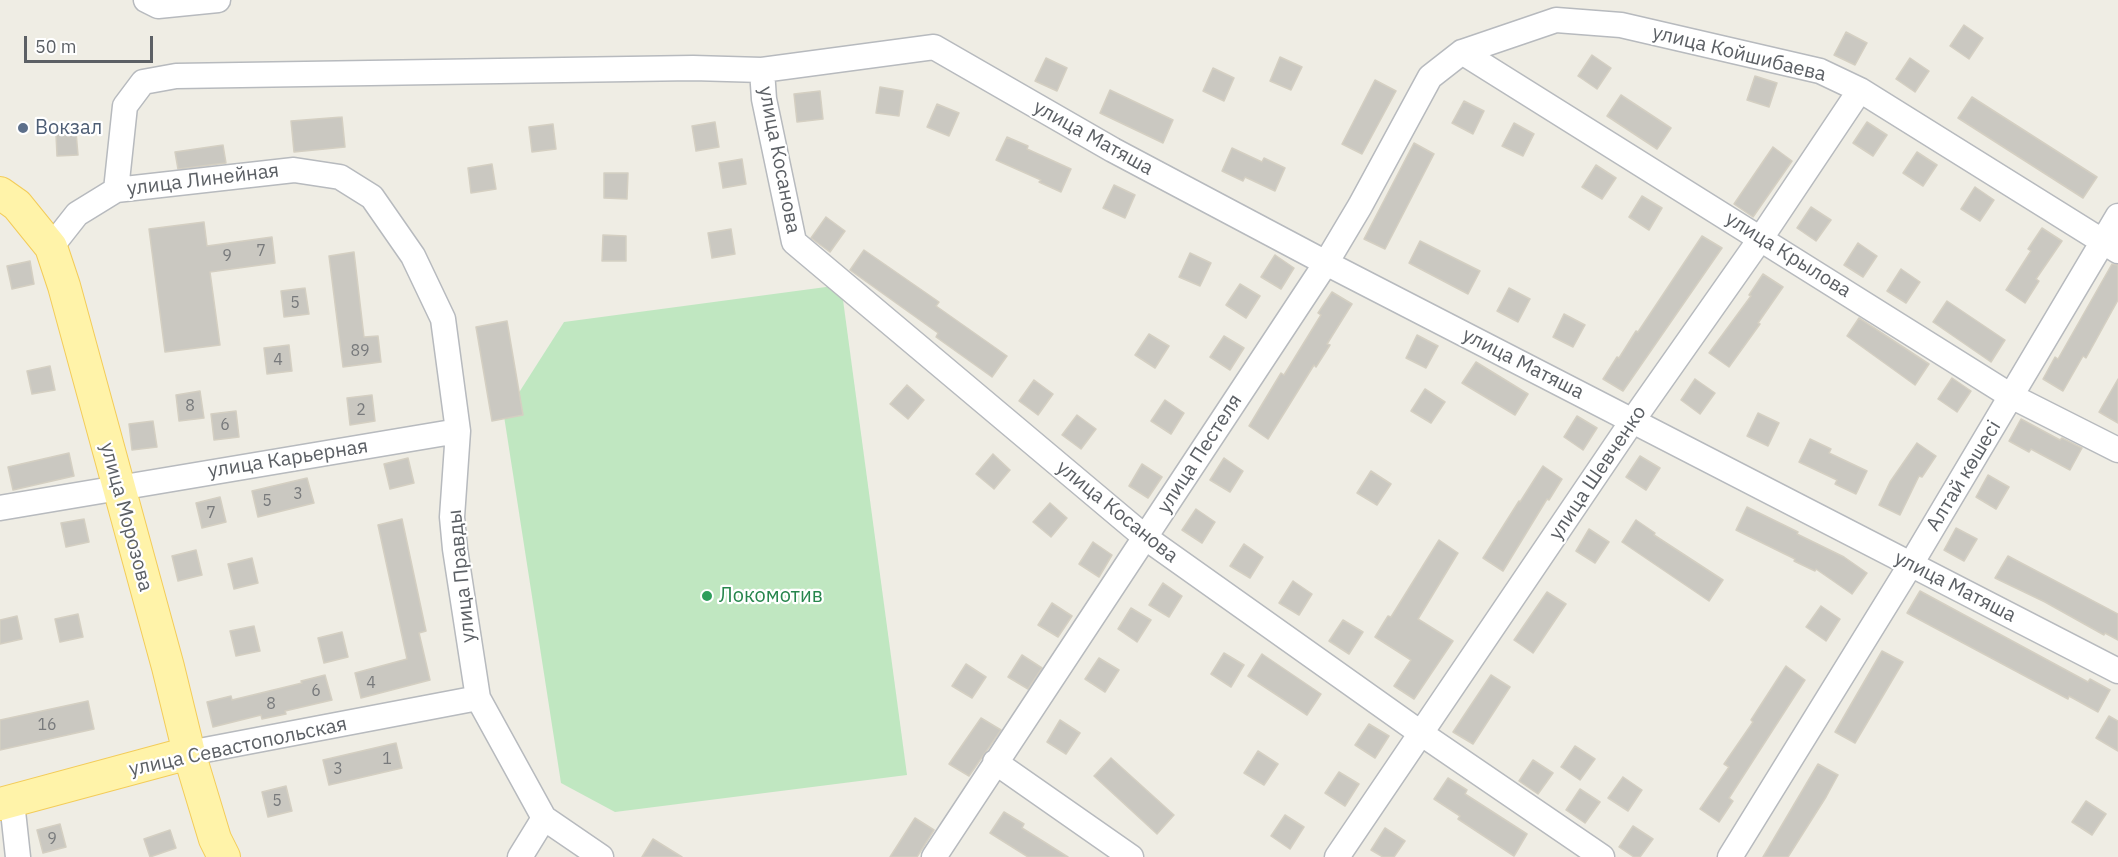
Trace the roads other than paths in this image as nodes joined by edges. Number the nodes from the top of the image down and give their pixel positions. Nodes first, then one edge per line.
1 (146, 0) edge
2 (218, 0) edge
3 (1462, 52) junction
4 (762, 70) junction
5 (1860, 90) junction
6 (116, 190) junction
7 (0, 194) edge
8 (372, 197) joint
9 (2118, 216) edge
10 (1761, 237) junction
11 (2110, 246) edge
12 (51, 247) junction
13 (1326, 263) junction
14 (2011, 396) junction
15 (1633, 420) junction
16 (458, 431) junction
17 (2118, 450) edge
18 (118, 487) junction
19 (0, 508) edge
20 (1146, 538) junction
21 (1911, 564) junction
22 (2118, 671) edge
23 (478, 698) junction
24 (1422, 734) junction
25 (189, 753) junction
26 (995, 762) junction
27 (6, 803) edge
28 (544, 818) junction
29 (18, 857) edge
30 (224, 857) edge
31 (520, 857) edge
32 (601, 857) edge
33 (934, 857) edge
34 (1131, 857) edge
35 (1337, 857) edge
36 (1602, 857) edge
37 (1730, 857) edge

1 - 2 street
3 - 5 street, улица Койшибаева
3 - 10 street, улица Крылова
3 - 13 street, улица Пестеля
4 - 6 street
4 - 13 street, улица Матяша
4 - 20 street, улица Косанова
5 - 10 street, улица Шевченко
5 - 11 street, улица Койшибаева
6 - 8 street, улица Линейная
6 - 12 street, улица Линейная
7 - 12 main road, улица Морозова
8 - 16 street, улица Правды
9 - 11 street, Алтай көшесі
10 - 14 street, улица Крылова
10 - 15 street, улица Шевченко
11 - 14 street, Алтай көшесі
12 - 18 main road, улица Морозова
13 - 15 street, улица Матяша
13 - 20 street, улица Пестеля
14 - 17 street, улица Крылова
14 - 21 street, Алтай көшесі
15 - 21 street, улица Матяша
15 - 24 street, улица Шевченко
16 - 18 street, улица Карьерная
16 - 23 street, улица Правды
18 - 19 street, улица Карьерная
18 - 25 main road, улица Морозова
20 - 24 street, улица Косанова
20 - 26 street, улица Пестеля
21 - 22 street, улица Матяша
21 - 37 street, Алтай көшесі
23 - 25 street, улица Севастопольская
23 - 28 street, улица Правды
24 - 35 street, улица Шевченко
24 - 36 street, улица Косанова
25 - 27 main road, улица Севастопольская
25 - 30 main road, улица Морозова
26 - 33 street, улица Пестеля
26 - 34 street
27 - 29 street
28 - 31 street
28 - 32 street, улица Правды

